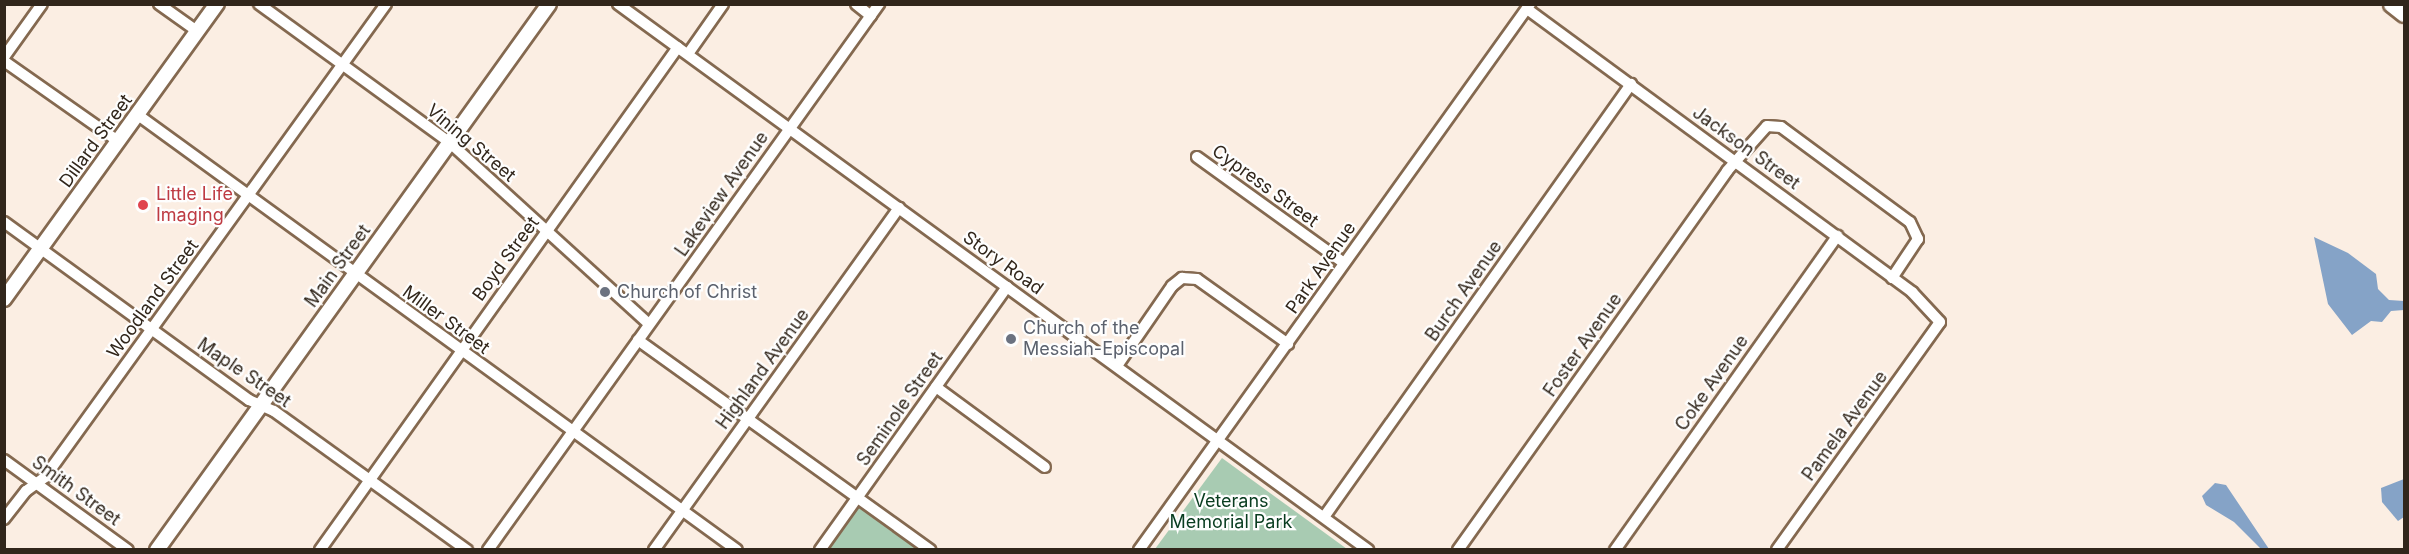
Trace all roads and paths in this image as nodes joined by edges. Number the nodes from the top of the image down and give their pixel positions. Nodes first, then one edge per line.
1 (42, 4) edge
2 (159, 4) edge
3 (217, 4) edge
4 (259, 4) edge
5 (386, 4) edge
6 (549, 4) edge
7 (618, 4) edge
8 (723, 4) edge
9 (856, 4) edge
10 (879, 4) edge
11 (2391, 4) edge
12 (1528, 7) edge
13 (2404, 14) edge
14 (871, 16) junction
15 (197, 32) junction
16 (678, 47) junction
17 (688, 54) junction
18 (4, 59) edge
19 (341, 65) junction
20 (1630, 84) junction
21 (138, 115) junction
22 (789, 127) junction
23 (118, 141) junction
24 (449, 142) junction
25 (1197, 157) dead end
26 (1736, 161) junction
27 (248, 196) junction
28 (899, 208) junction
29 (4, 222) edge
30 (548, 231) junction
31 (1837, 236) junction
32 (41, 249) junction
33 (1344, 263) junction
34 (354, 274) junction
35 (1892, 278) junction
36 (1007, 287) junction
37 (4, 299) edge
38 (1940, 322) joint
39 (649, 324) junction
40 (152, 329) junction
41 (638, 340) junction
42 (1288, 344) junction
43 (460, 350) junction
44 (1117, 366) junction
45 (936, 387) junction
46 (260, 405) junction
47 (747, 420) junction
48 (573, 431) junction
49 (1218, 441) junction
50 (4, 460) edge
51 (1045, 467) dead end
52 (369, 480) junction
53 (36, 483) junction
54 (857, 498) junction
55 (682, 510) junction
56 (1323, 517) junction
57 (4, 519) edge
58 (128, 549) edge
59 (157, 549) edge
60 (320, 549) edge
61 (467, 549) edge
62 (488, 549) edge
63 (654, 549) edge
64 (737, 549) edge
65 (820, 549) edge
66 (930, 549) edge
67 (1139, 549) edge
68 (1368, 549) edge
69 (1458, 549) edge
70 (1615, 549) edge
71 (1777, 549) edge

1 - 18 street
2 - 15 street
3 - 15 main road, Dillard Street
4 - 19 street, Vining Street
5 - 19 street, Woodland Street
6 - 24 main road, Main Street
7 - 16 street, Story Road
8 - 17 street
9 - 14 street
10 - 14 street, Lakeview Avenue
11 - 13 highway
12 - 20 street, Jackson Street
12 - 33 street, Park Avenue
14 - 22 street, Lakeview Avenue
15 - 21 main road, Dillard Street
16 - 17 street, Story Road
16 - 30 street, Boyd Street
17 - 22 street, Story Road
18 - 23 street
19 - 24 street, Vining Street
19 - 27 street, Woodland Street
20 - 26 street, Jackson Street
20 - 56 street, Burch Avenue
21 - 23 main road, Dillard Street
21 - 27 street, Miller Street
22 - 28 street, Story Road
22 - 39 street, Lakeview Avenue
23 - 32 main road, Dillard Street
24 - 30 street, Vining Street
24 - 34 main road, Main Street
25 - 33 street, Cypress Street
26 - 31 street, Jackson Street
26 - 35 street, Foster Avenue
26 - 69 street, Foster Avenue
27 - 34 street, Miller Street
27 - 40 street, Woodland Street
28 - 36 street, Story Road
28 - 47 street, Highland Avenue
29 - 32 street, Maple Street
30 - 39 street, Vining Street
30 - 43 street, Boyd Street
31 - 35 street, Jackson Street
31 - 70 street, Coke Avenue
32 - 37 main road, Dillard Street
32 - 40 street, Maple Street
33 - 42 street, Park Avenue
34 - 43 street, Miller Street
34 - 46 main road, Main Street
35 - 38 street, Jackson Street
36 - 44 street, Story Road
36 - 45 street, Seminole Street
38 - 71 street, Pamela Avenue
39 - 41 street, Lakeview Avenue
40 - 46 street, Maple Street
40 - 53 street, Woodland Street
41 - 47 street
41 - 48 street, Lakeview Avenue
42 - 44 street
42 - 49 street, Park Avenue
43 - 48 street, Miller Street
43 - 52 street, Boyd Street
44 - 49 street, Story Road
45 - 51 street
45 - 54 street, Seminole Street
46 - 52 street, Maple Street
46 - 59 main road, Main Street
47 - 54 street
47 - 55 street, Highland Avenue
48 - 55 street, Miller Street
48 - 62 street, Lakeview Avenue
49 - 56 street, Story Road
49 - 67 street, Park Avenue
50 - 53 street, Smith Street
52 - 60 street, Boyd Street
52 - 61 street, Maple Street
53 - 57 street, Woodland Street
53 - 58 street, Smith Street
54 - 65 street, Seminole Street
54 - 66 street
55 - 63 street, Highland Avenue
55 - 64 street, Miller Street
56 - 68 street, Story Road

